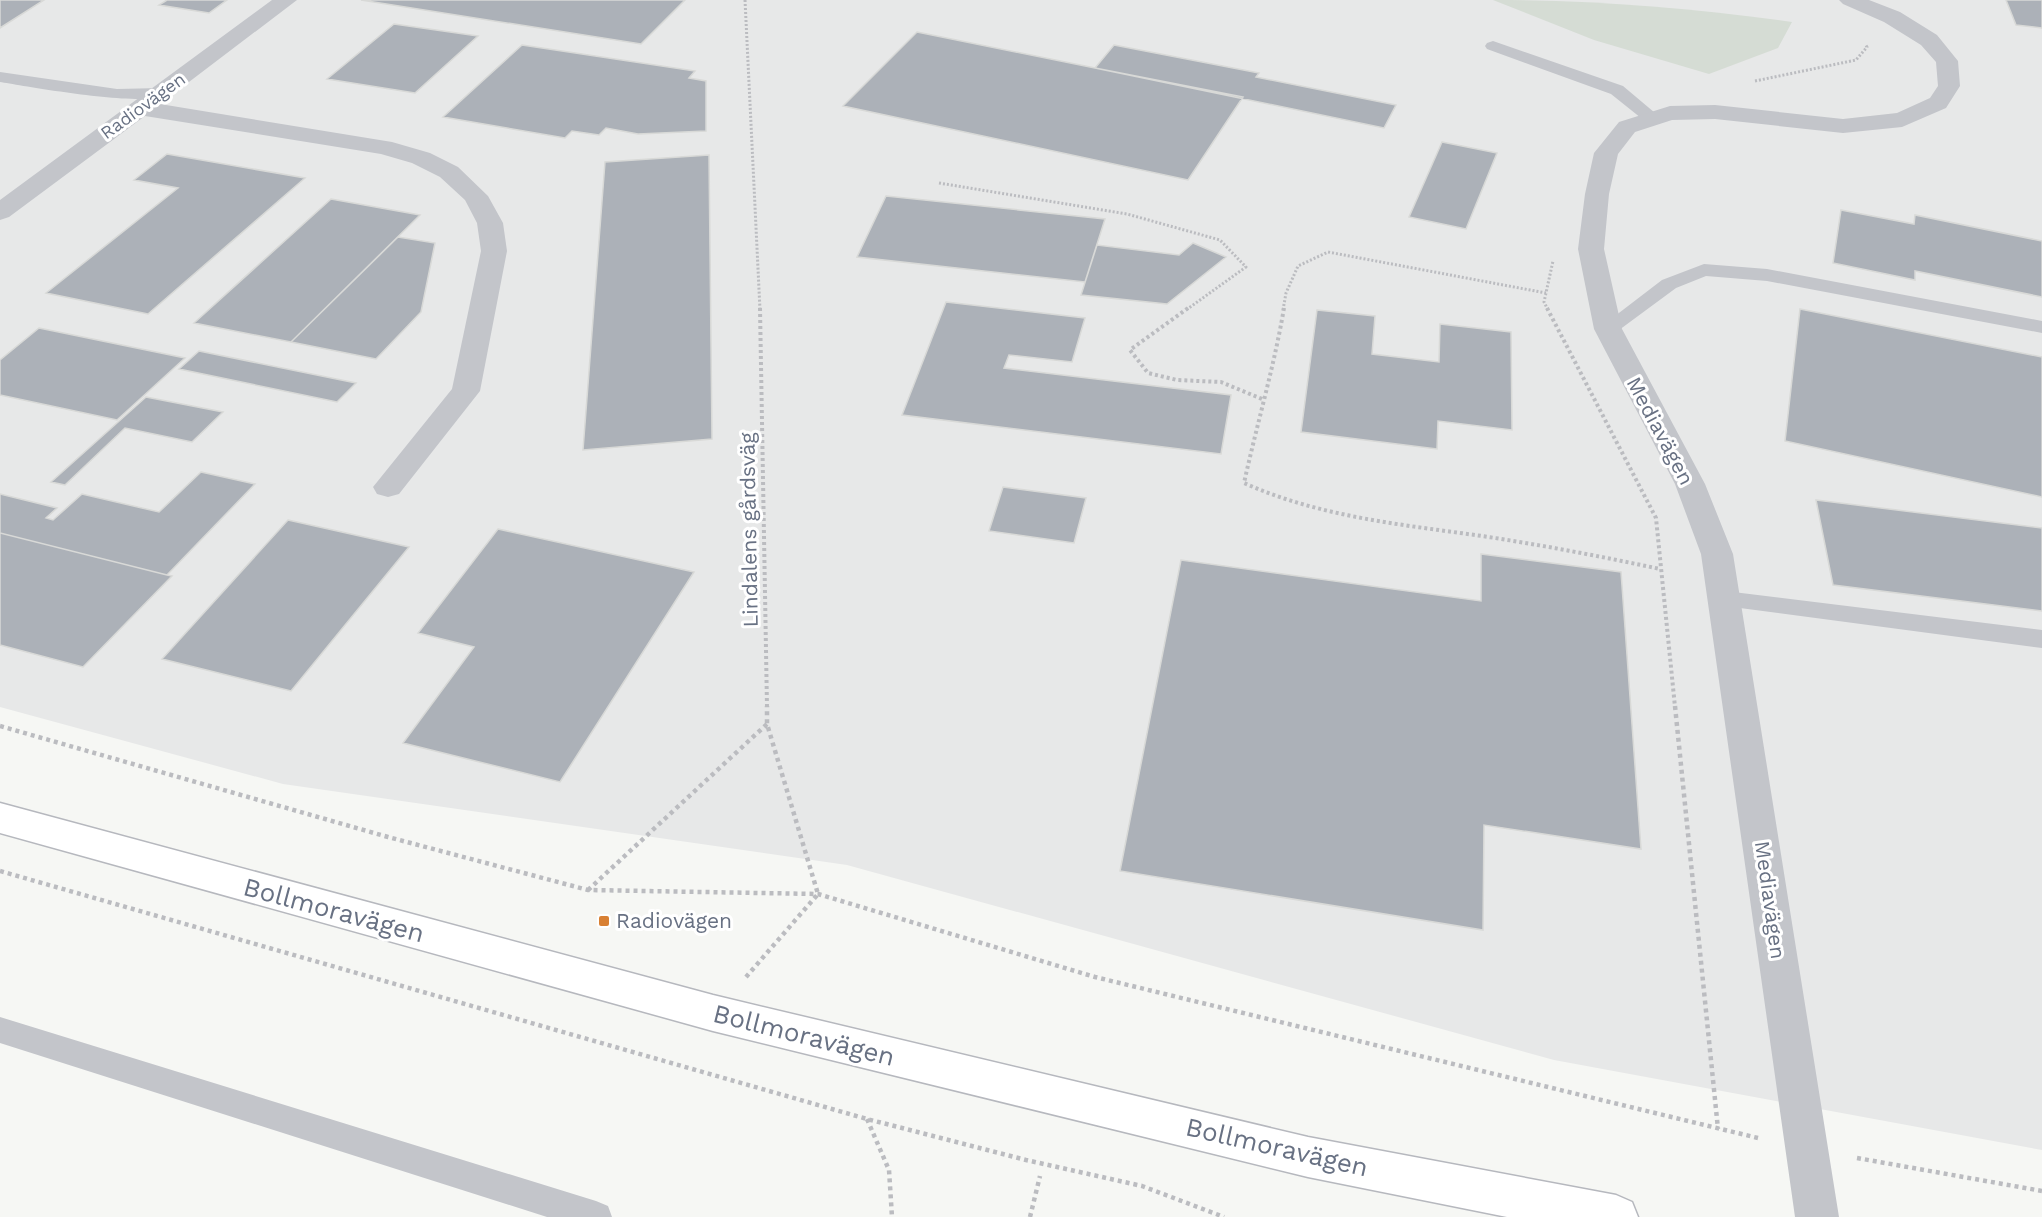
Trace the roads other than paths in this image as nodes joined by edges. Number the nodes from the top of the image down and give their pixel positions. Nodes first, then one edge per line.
1 (286, 0) edge
2 (1850, 0) edge
3 (1493, 46) dead end
4 (0, 77) edge
5 (161, 93) junction
6 (140, 108) junction
7 (1652, 118) junction
8 (0, 212) edge
9 (2042, 327) edge
10 (1608, 329) junction
11 (388, 487) dead end
12 (1725, 599) junction
13 (2042, 639) edge
14 (0, 818) edge
15 (0, 1030) edge
16 (596, 1217) edge
17 (1616, 1217) edge
18 (1817, 1217) edge

1 - 5 street, Radiovägen
2 - 7 street, Mediavägen
3 - 7 lane
4 - 5 lane
5 - 6 street, Radiovägen
6 - 8 street, Radiovägen
6 - 11 street
7 - 10 street, Mediavägen
9 - 10 lane
10 - 12 street, Mediavägen
12 - 13 lane
12 - 18 street, Mediavägen
14 - 17 street, Bollmoravägen
15 - 16 lane

